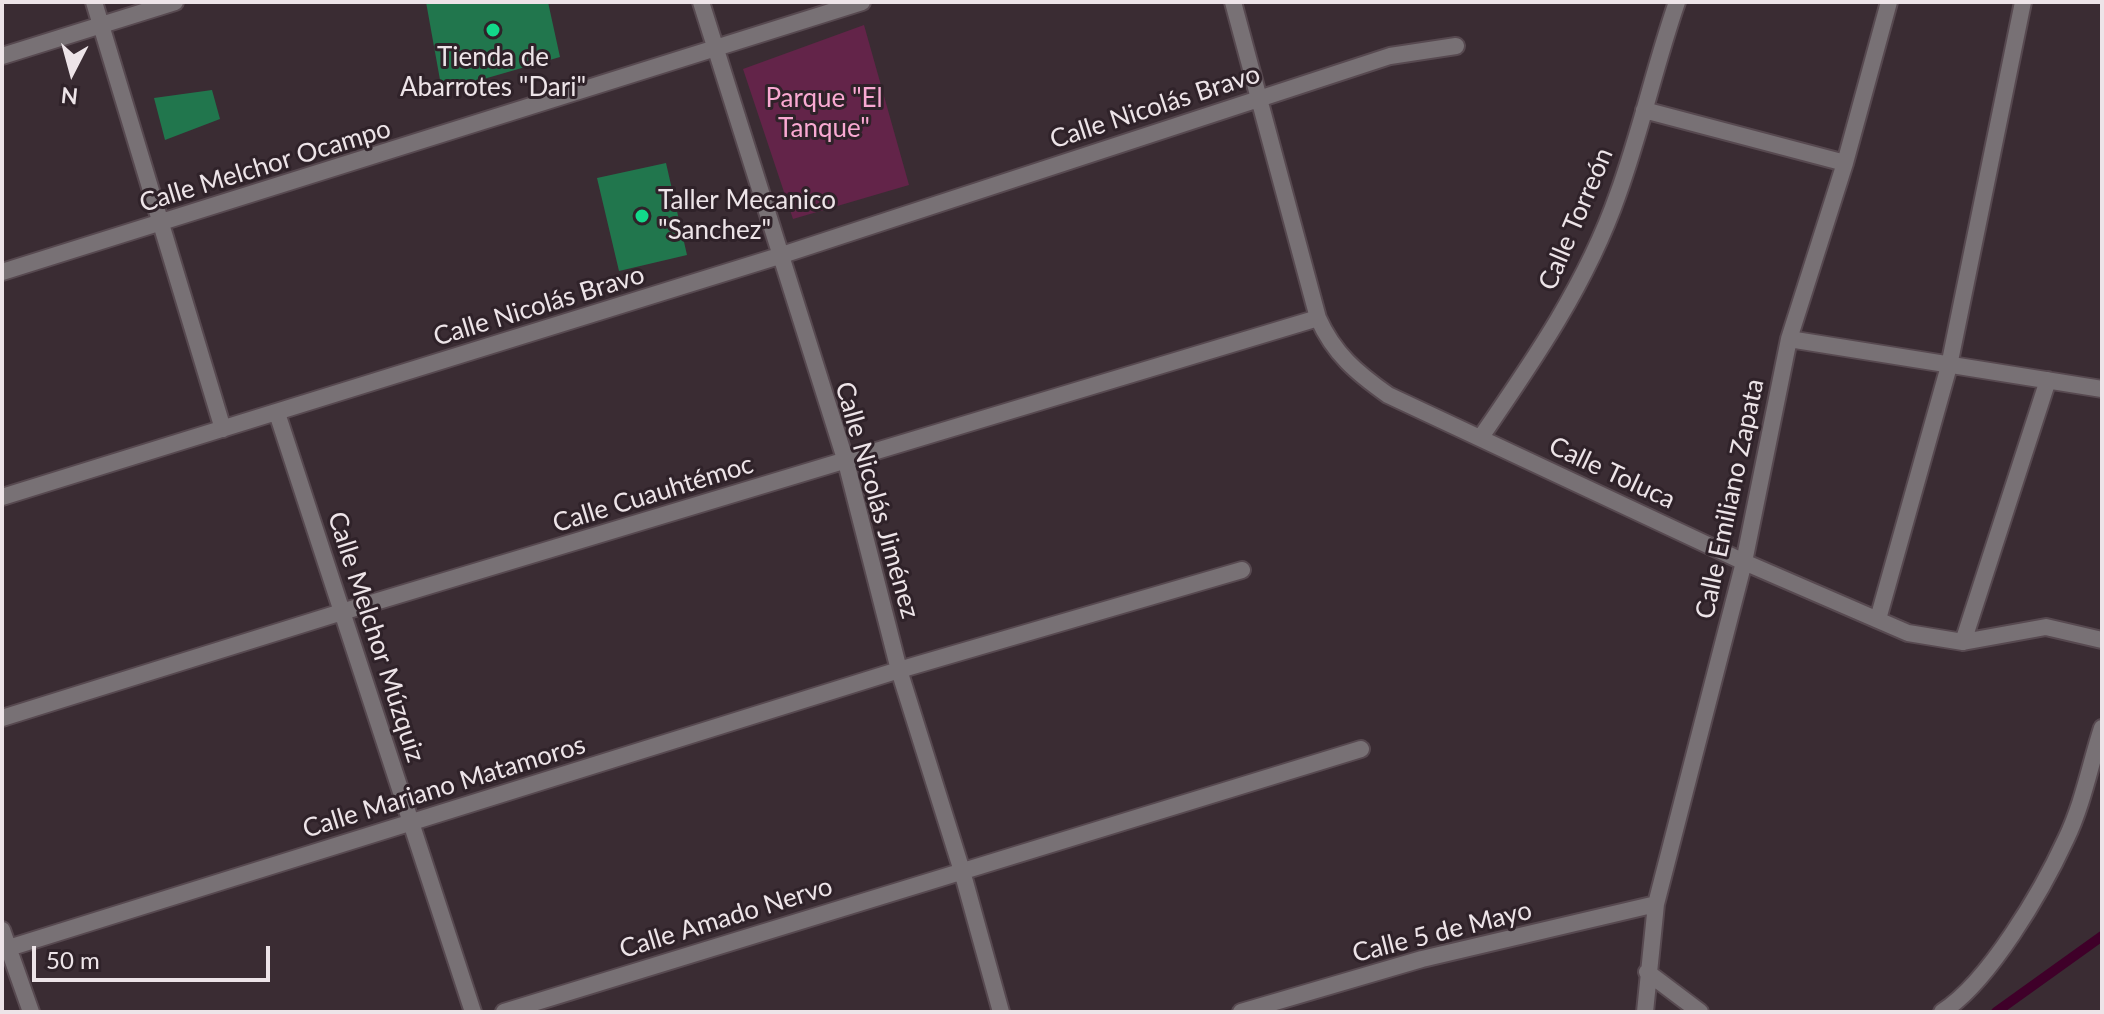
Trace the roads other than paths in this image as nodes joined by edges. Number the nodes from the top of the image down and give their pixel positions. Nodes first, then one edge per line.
1 (94, 2) edge
2 (175, 2) edge
3 (701, 2) edge
4 (862, 2) edge
5 (1233, 2) edge
6 (1677, 2) edge
7 (1889, 2) edge
8 (2023, 2) edge
9 (101, 26) junction
10 (1456, 46) dead end
11 (716, 49) junction
12 (2, 56) edge
13 (1260, 98) junction
14 (1644, 110) junction
15 (1845, 163) junction
16 (163, 223) junction
17 (779, 256) junction
18 (2, 272) edge
19 (1318, 318) junction
20 (1789, 339) junction
21 (1949, 366) junction
22 (2048, 380) junction
23 (2102, 389) edge
24 (277, 413) junction
25 (223, 429) junction
26 (1481, 437) junction
27 (846, 462) junction
28 (2, 497) edge
29 (1744, 562) junction
30 (1242, 570) dead end
31 (345, 611) junction
32 (1878, 619) junction
33 (2102, 640) edge
34 (1963, 642) junction
35 (899, 670) junction
36 (2, 718) edge
37 (2102, 728) edge
38 (1361, 749) dead end
39 (409, 824) junction
40 (962, 871) junction
41 (1656, 904) junction
42 (2, 930) edge
43 (5, 949) edge
44 (1647, 972) junction
45 (31, 1012) edge
46 (473, 1012) edge
47 (504, 1012) edge
48 (1001, 1012) edge
49 (1241, 1012) edge
50 (1645, 1012) edge
51 (1700, 1012) edge
52 (1942, 1012) edge

1 - 9 street
2 - 9 street
3 - 11 street, Calle Nicolás Jiménez
4 - 11 street, Calle Melchor Ocampo
5 - 13 street, Calle Toluca
6 - 14 street, Calle Torreón
7 - 15 street, Calle Emiliano Zapata
8 - 21 street
9 - 12 street
9 - 16 street
10 - 13 street, Calle Nicolás Bravo
11 - 16 street, Calle Melchor Ocampo
11 - 17 street, Calle Nicolás Jiménez
13 - 17 street, Calle Nicolás Bravo
13 - 19 street, Calle Toluca
14 - 15 street
14 - 26 street, Calle Torreón
15 - 20 street, Calle Emiliano Zapata
16 - 18 street, Calle Melchor Ocampo
16 - 25 street
17 - 24 street, Calle Nicolás Bravo
17 - 27 street, Calle Nicolás Jiménez
19 - 26 street, Calle Toluca
19 - 27 street, Calle Cuauhtémoc
20 - 21 street
20 - 29 street, Calle Emiliano Zapata
21 - 22 street
21 - 32 street
22 - 23 street
22 - 34 street
24 - 25 street, Calle Nicolás Bravo
24 - 31 street, Calle Melchor Múzquiz
25 - 28 street, Calle Nicolás Bravo
26 - 29 street, Calle Toluca
27 - 31 street, Calle Cuauhtémoc
27 - 35 street, Calle Nicolás Jiménez
29 - 32 street, Calle Toluca
29 - 41 street, Calle Emiliano Zapata
30 - 35 street, Calle Mariano Matamoros
31 - 36 street, Calle Cuauhtémoc
31 - 39 street, Calle Melchor Múzquiz
32 - 34 street, Calle Toluca
33 - 34 street, Calle Toluca
35 - 39 street, Calle Mariano Matamoros
35 - 40 street, Calle Nicolás Jiménez
37 - 52 street
38 - 40 street, Calle Amado Nervo
39 - 43 street, Calle Mariano Matamoros
39 - 46 street, Calle Melchor Múzquiz
40 - 47 street, Calle Amado Nervo
40 - 48 street, Calle Nicolás Jiménez
41 - 44 street, Calle Emiliano Zapata
41 - 49 street, Calle 5 de Mayo
42 - 43 street
43 - 45 street
44 - 50 street, Calle Emiliano Zapata
44 - 51 street

